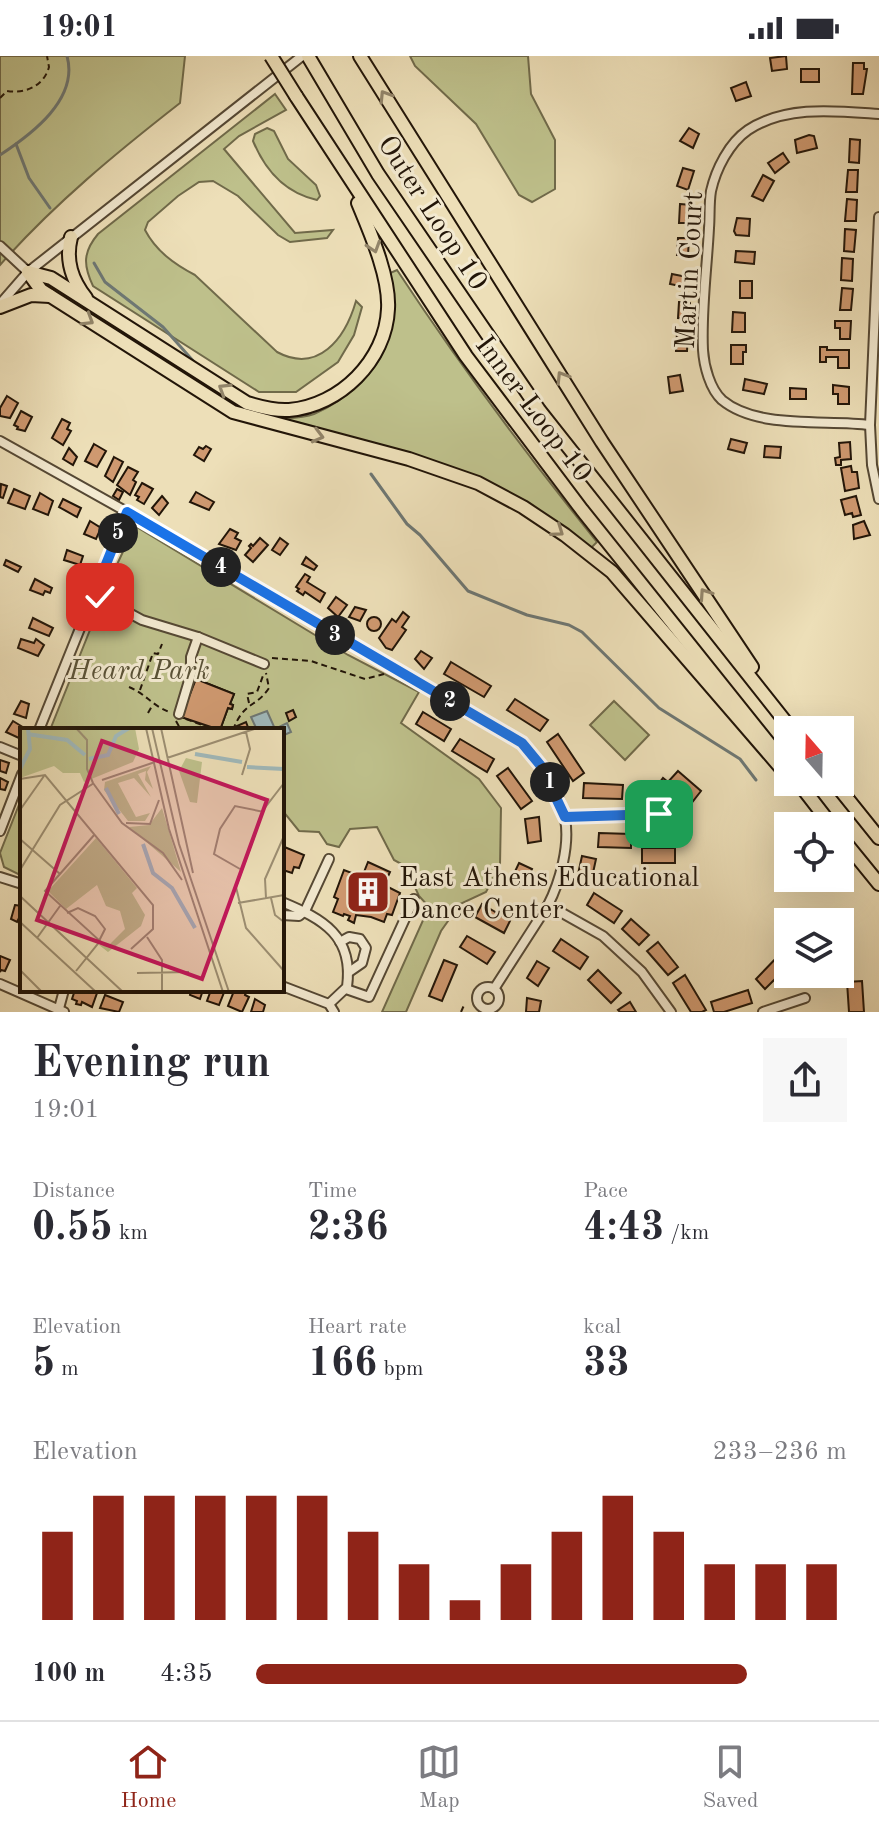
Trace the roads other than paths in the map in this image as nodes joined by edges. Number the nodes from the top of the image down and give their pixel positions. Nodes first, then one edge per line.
1 (271, 56) edge
2 (305, 56) edge
3 (361, 56) edge
4 (879, 114) edge
5 (345, 174) junction
6 (879, 217) edge
7 (71, 237) junction
8 (0, 246) edge
9 (28, 272) junction
10 (50, 296) junction
11 (91, 304) junction
12 (0, 306) edge
13 (870, 425) junction
14 (0, 441) edge
15 (879, 499) edge
16 (127, 512) junction
17 (94, 594) junction
18 (198, 637) junction
19 (264, 668) road end
20 (782, 716) edge
21 (784, 716) edge
22 (178, 718) road end
23 (40, 728) edge
24 (0, 747) edge
25 (774, 750) edge
26 (20, 755) edge
27 (774, 760) edge
28 (20, 779) edge
29 (808, 796) edge
30 (845, 796) edge
31 (821, 812) edge
32 (659, 814) dead end
33 (565, 817) junction
34 (0, 831) edge
35 (879, 838) edge
36 (854, 853) edge
37 (329, 859) dead end
38 (0, 877) edge
39 (20, 883) edge
40 (879, 884) edge
41 (414, 899) dead end
42 (284, 903) edge
43 (548, 905) junction
44 (305, 911) junction
45 (284, 915) edge
46 (340, 942) junction
47 (349, 972) junction
48 (0, 984) edge
49 (284, 987) edge
50 (346, 989) junction
51 (494, 989) dead end
52 (805, 998) dead end
53 (332, 1008) edge
54 (60, 1011) edge
55 (671, 1012) edge
56 (763, 1012) edge

1 - 5 highway, Inner Loop 10, bridge
2 - 7 street
2 - 20 highway, Outer Loop 10
21 -> 3 highway
4 - 13 street, Martin Court
5 -> 11 highway
5 - 25 highway, Inner Loop 10
6 - 13 street
7 - 9 street
7 - 11 highway
8 - 9 street
9 - 10 highway
9 - 11 highway
9 - 12 street
10 - 12 highway
10 -> 27 highway
13 - 15 street
14 - 16 street
16 - 17 street
16 - 33 street
17 - 18 street
17 - 23 street
18 - 19 street
18 - 22 street
24 - 26 street
28 - 34 street
29 - 31 highway
30 - 35 highway
32 - 33 street
33 - 43 street
36 - 40 highway
37 - 44 street
38 - 39 street
41 - 50 street
42 - 44 street
43 - 51 street
43 - 55 street
44 - 45 street
44 - 46 street
46 - 47 street
46 - 47 street
47 - 50 street
48 - 54 street
49 - 53 street
50 - 53 street
52 - 56 street

